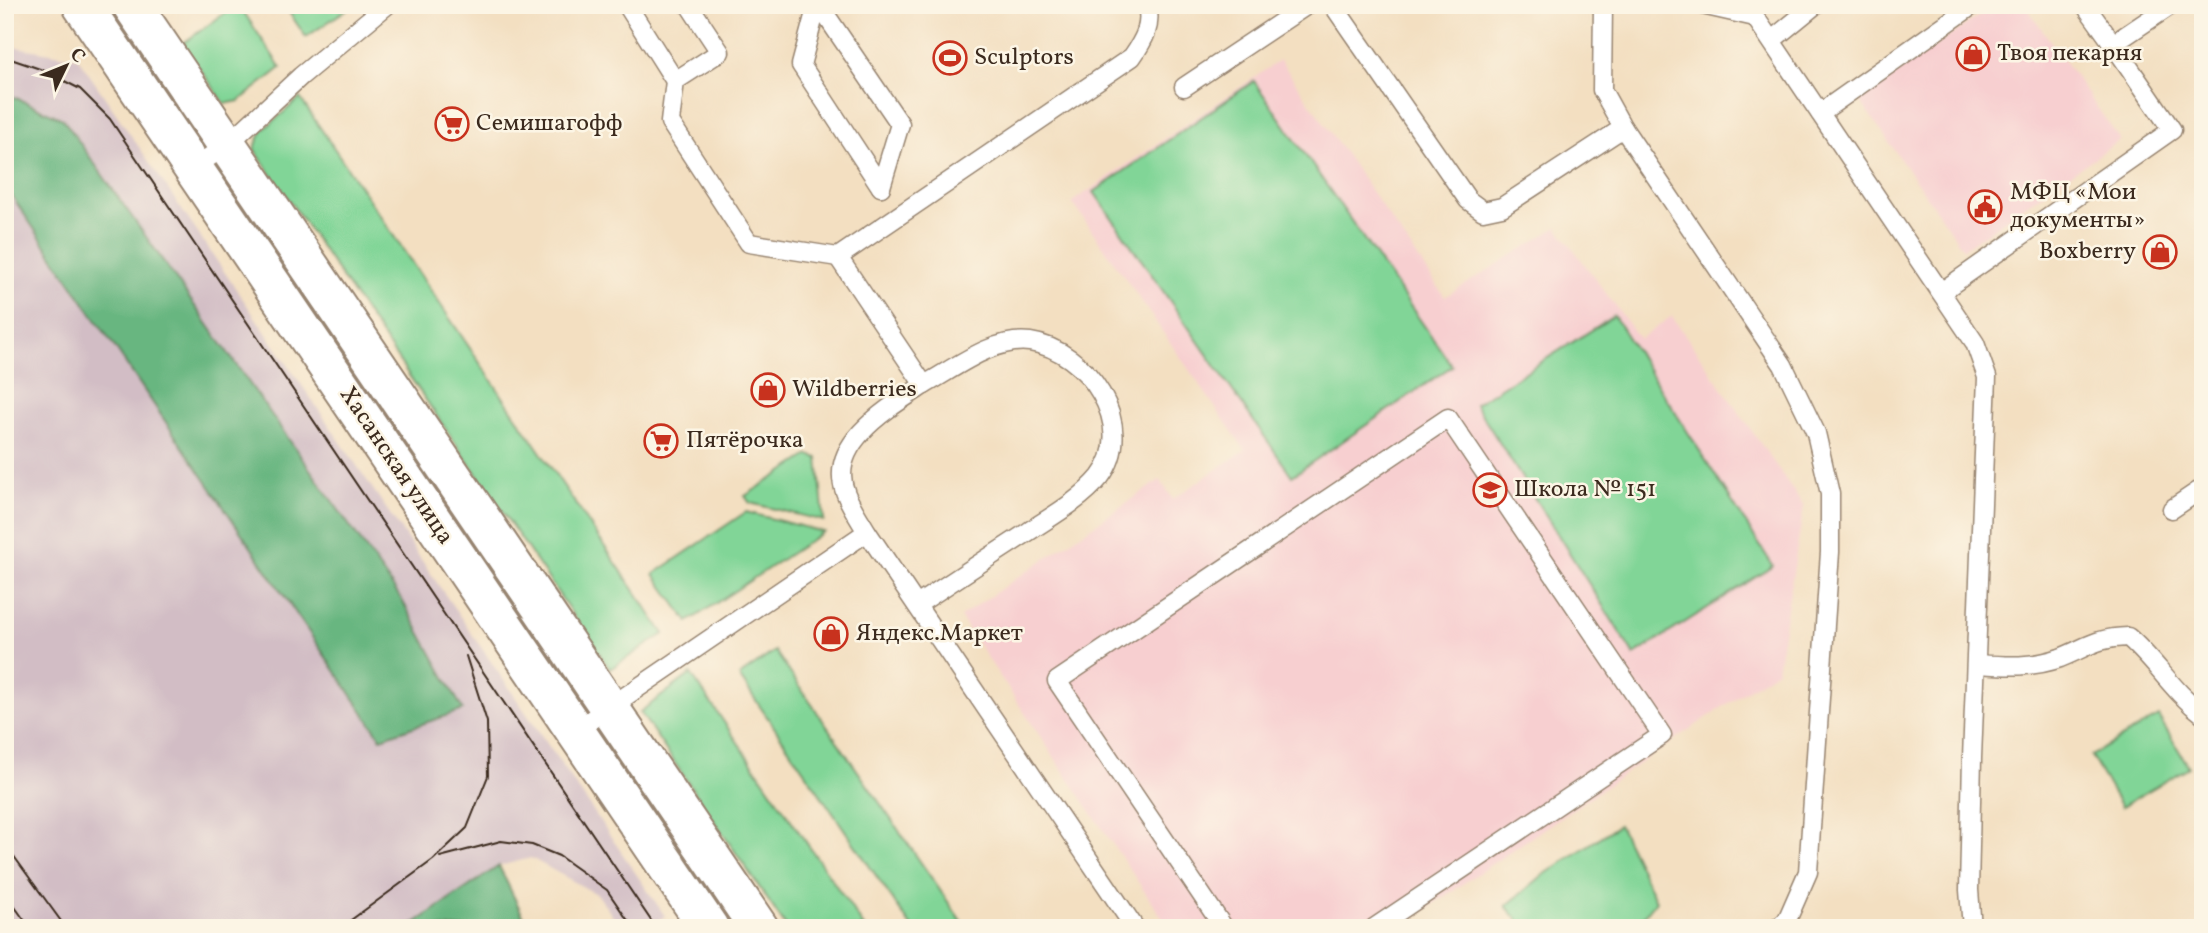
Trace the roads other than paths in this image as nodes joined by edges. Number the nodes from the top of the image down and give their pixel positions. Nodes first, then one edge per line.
1 (82, 5) edge
2 (132, 5) edge
3 (387, 5) edge
4 (627, 5) edge
5 (689, 5) edge
6 (818, 5) edge
7 (1147, 5) edge
8 (1307, 5) edge
9 (1333, 5) edge
10 (1603, 5) edge
11 (1702, 5) edge
12 (1815, 5) edge
13 (1973, 5) edge
14 (2085, 5) edge
15 (2171, 5) edge
16 (1772, 40) junction
17 (2113, 44) junction
18 (675, 80) junction
19 (1184, 87) dead end
20 (1820, 113) junction
21 (1623, 128) junction
22 (227, 145) junction
23 (193, 168) junction
24 (838, 257) junction
25 (1941, 292) junction
26 (924, 385) junction
27 (2203, 488) edge
28 (2172, 509) dead end
29 (867, 532) junction
30 (917, 605) junction
31 (1977, 664) junction
32 (610, 708) junction
33 (2203, 715) edge
34 (576, 730) junction
35 (709, 928) edge
36 (759, 928) edge
37 (1135, 928) edge
38 (1224, 928) edge
39 (1374, 928) edge
40 (1778, 928) edge
41 (1972, 928) edge

1 - 23 street, Хасанская улица
2 - 22 street, Хасанская улица
3 - 22 lane
4 - 18 lane
5 - 18 lane
6 - 6 lane
7 - 24 lane
8 - 19 lane
9 - 21 lane
10 - 21 lane
11 - 16 lane
12 - 16 lane
13 - 20 lane
14 - 17 lane
15 - 17 lane
16 - 20 lane
17 - 25 lane
18 - 24 lane
20 - 25 lane
21 - 40 lane
22 - 23 lane
22 - 32 street, Хасанская улица
23 - 34 street, Хасанская улица
24 - 26 lane
25 - 31 lane
26 - 29 lane
26 - 30 lane
27 - 28 lane
29 - 30 lane
29 - 32 lane
30 - 37 lane
31 - 33 lane
31 - 41 lane
32 - 34 lane
32 - 36 street, Хасанская улица
34 - 35 street, Хасанская улица
38 - 39 lane

